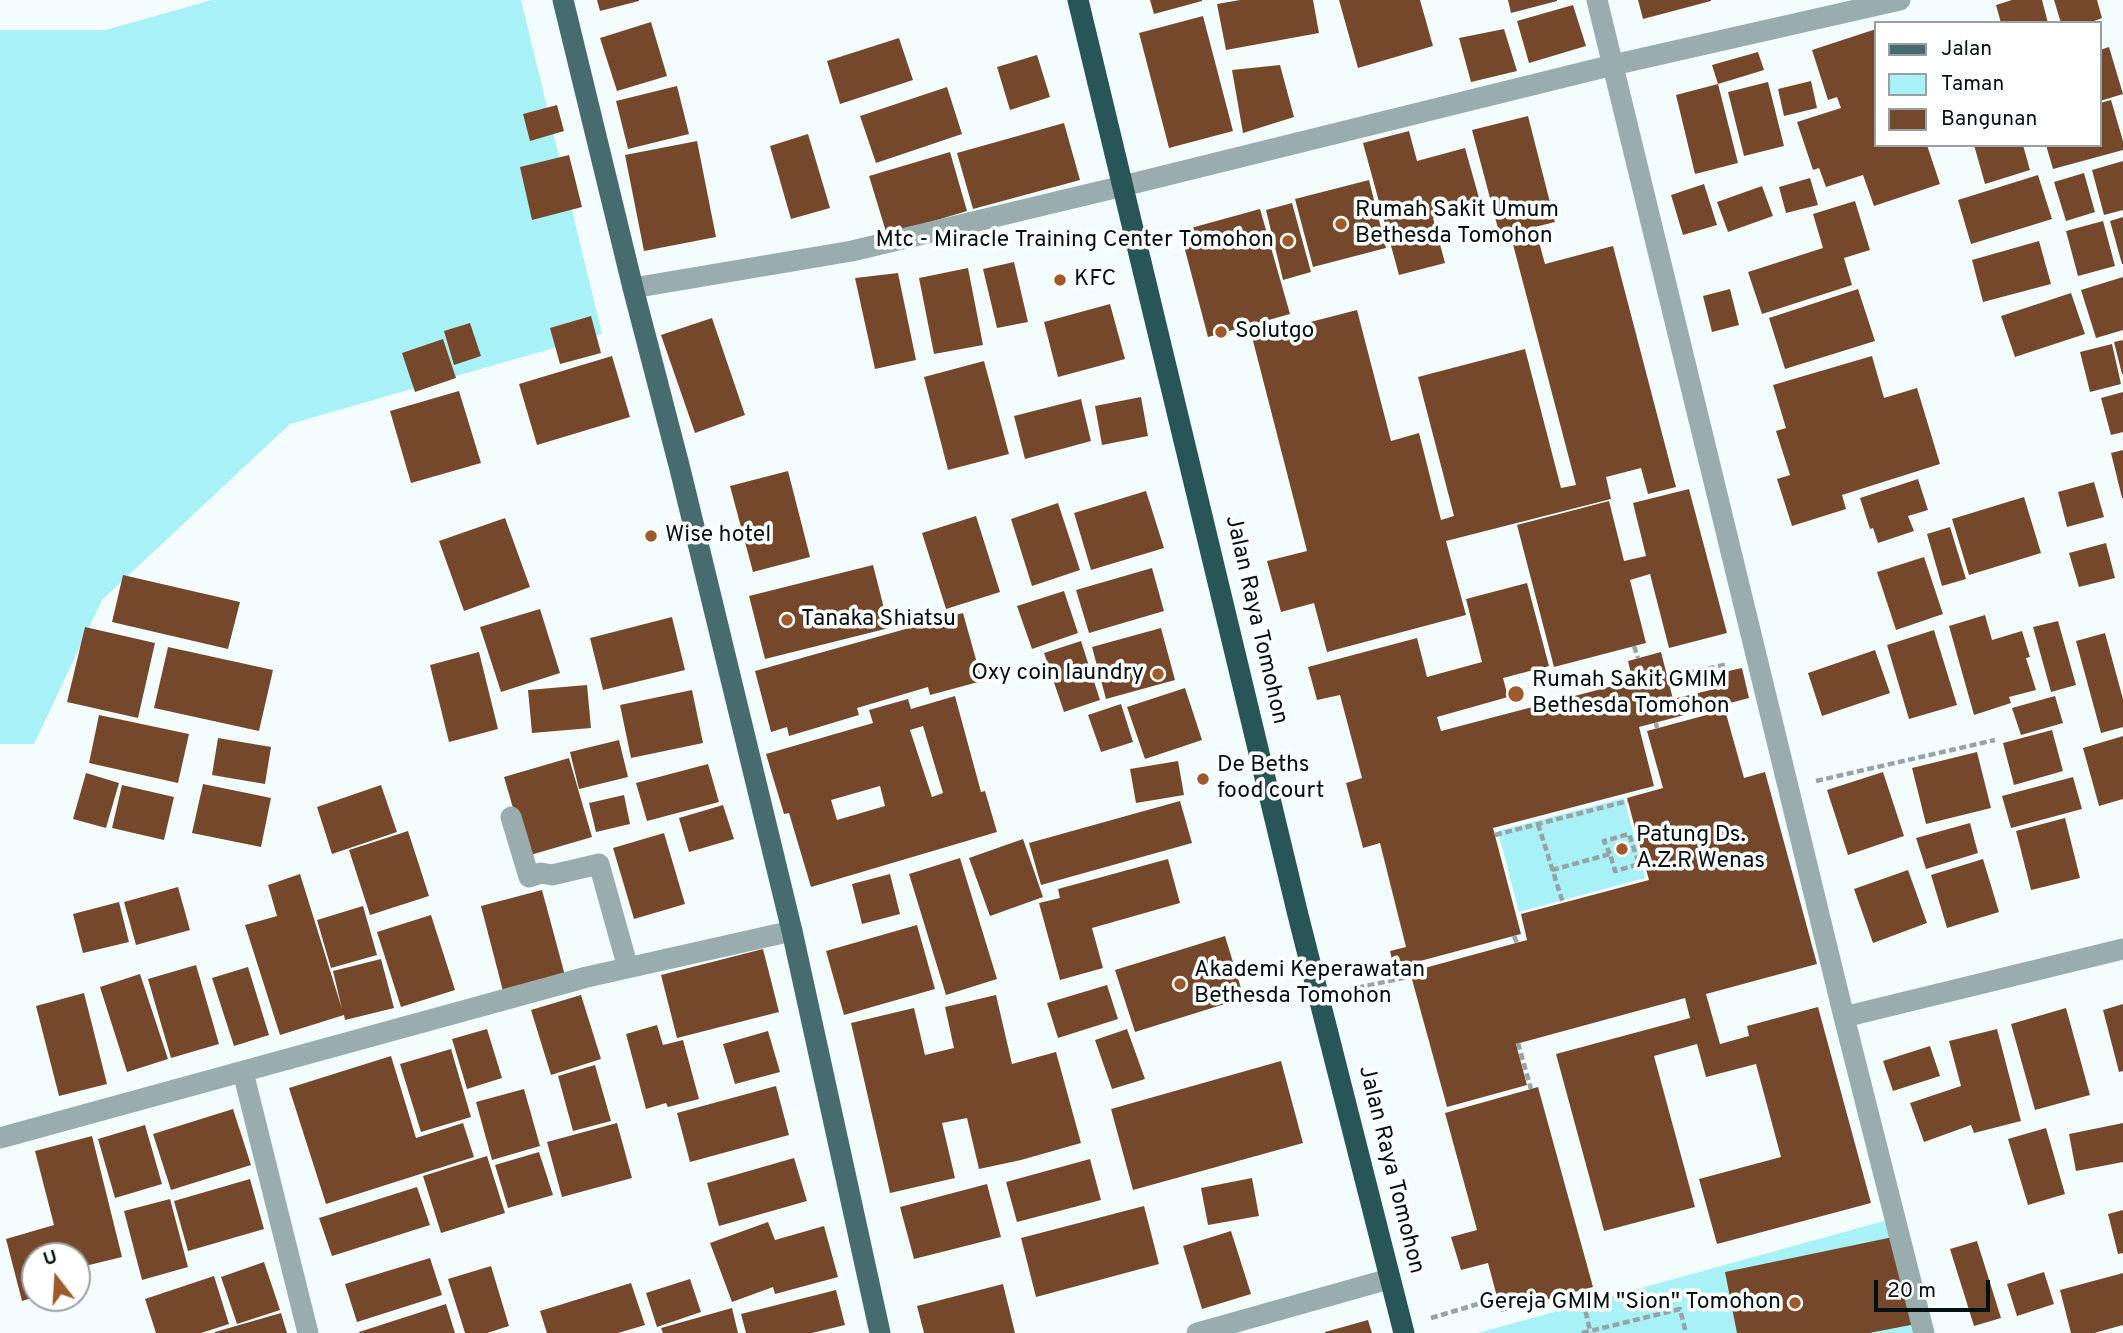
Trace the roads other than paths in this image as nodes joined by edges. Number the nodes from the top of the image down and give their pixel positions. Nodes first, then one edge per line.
1 (563, 0) edge
2 (1078, 0) edge
3 (1597, 0) edge
4 (1900, 0) edge
5 (1613, 65) junction
6 (1123, 186) junction
7 (633, 288) junction
8 (511, 817) dead end
9 (792, 931) junction
10 (2123, 949) edge
11 (628, 968) junction
12 (1844, 1017) junction
13 (243, 1072) junction
14 (0, 1138) edge
15 (1389, 1279) junction
16 (308, 1333) edge
17 (880, 1333) edge
18 (1197, 1333) edge
19 (1404, 1333) edge
20 (1924, 1333) edge

1 - 7 main road
2 - 6 highway, Jalan Raya Tomohon
3 - 5 street
4 - 5 street
5 - 6 street
5 - 12 street
6 - 7 street
6 - 15 highway, Jalan Raya Tomohon
7 - 9 main road
8 - 11 street
9 - 11 street
9 - 17 main road
10 - 12 street
11 - 13 street
12 - 20 street
13 - 14 street
13 - 16 street
15 - 18 street
15 - 19 highway, Jalan Raya Tomohon

